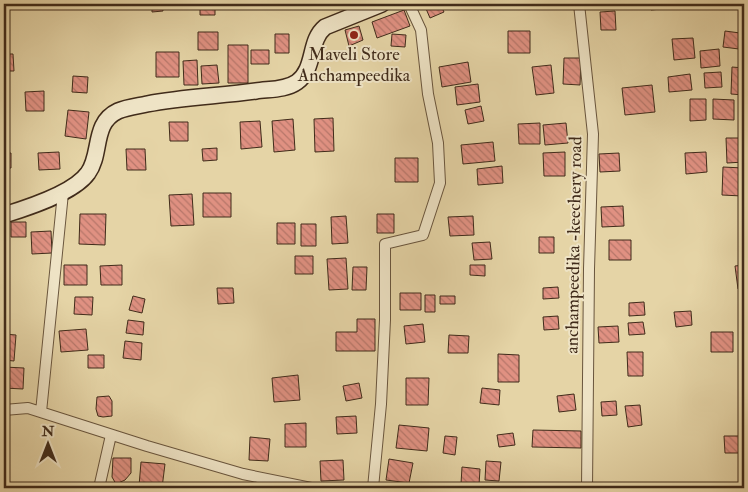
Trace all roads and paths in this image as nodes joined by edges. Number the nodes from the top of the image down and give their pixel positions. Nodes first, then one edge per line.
1 (382, 4) edge
2 (409, 4) edge
3 (579, 4) edge
4 (63, 193) junction
5 (4, 215) edge
6 (4, 410) edge
7 (41, 412) junction
8 (111, 435) junction
9 (99, 488) edge
10 (311, 488) edge
11 (373, 488) edge
12 (588, 488) edge

1 - 4 main road
2 - 11 street
3 - 12 street, anchampeedika -keechery road
4 - 5 main road
4 - 7 street
6 - 7 street
7 - 8 street
8 - 9 street
8 - 10 street

